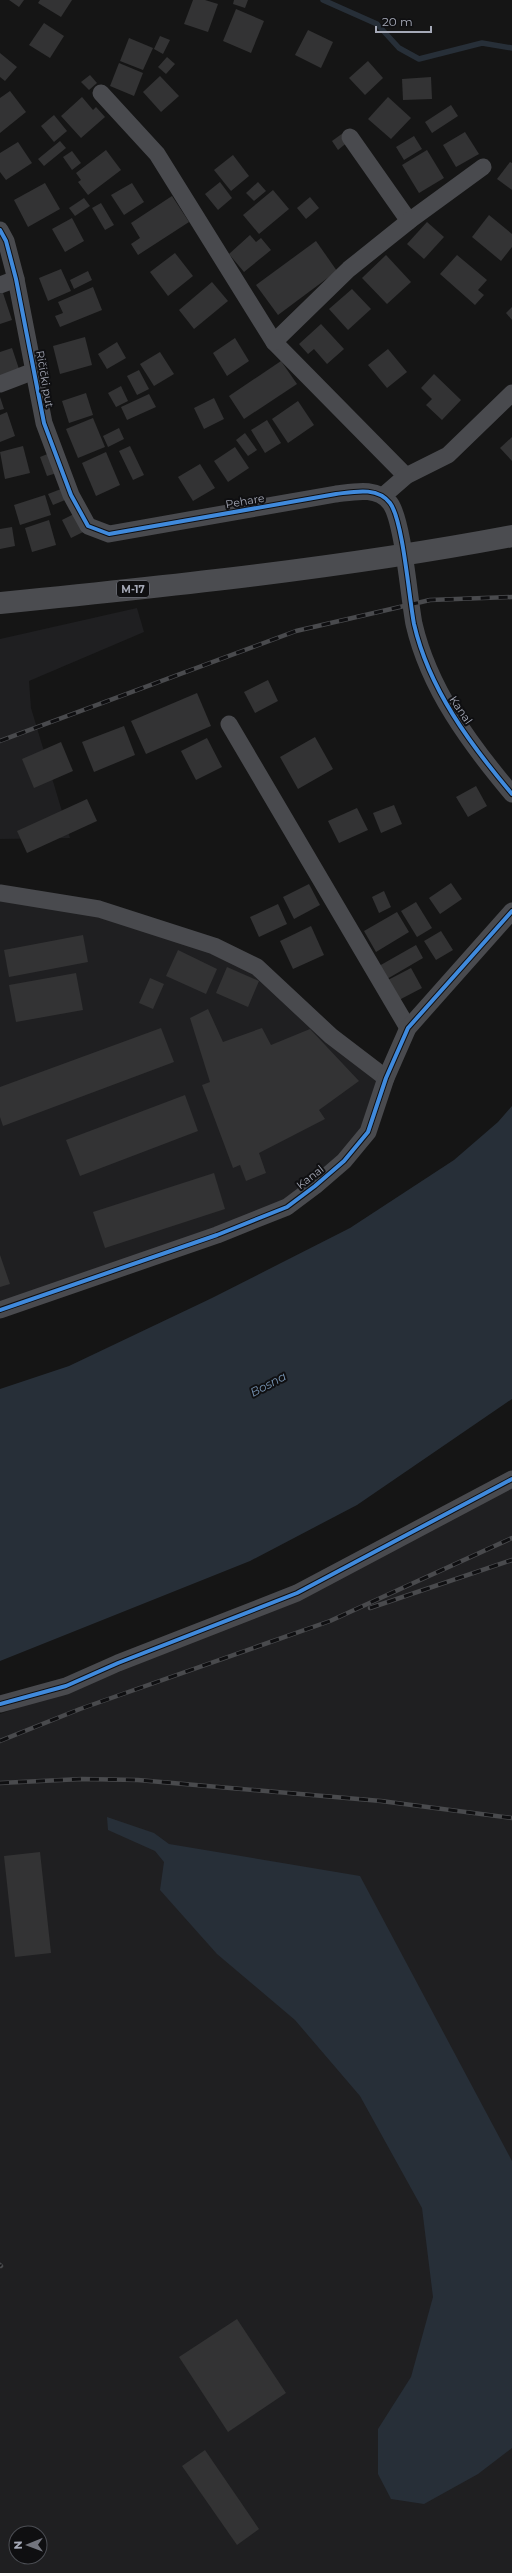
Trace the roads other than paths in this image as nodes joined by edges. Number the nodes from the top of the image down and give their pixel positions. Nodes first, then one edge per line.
1 (101, 93) dead end
2 (350, 137) dead end
3 (483, 167) dead end
4 (409, 221) junction
5 (0, 230) edge
6 (16, 279) junction
7 (0, 285) edge
8 (274, 342) junction
9 (34, 371) junction
10 (0, 384) edge
11 (512, 393) edge
12 (406, 476) junction
13 (383, 496) junction
14 (88, 526) joint
15 (512, 536) edge
16 (0, 603) edge
17 (228, 724) dead end
18 (512, 794) edge
19 (0, 893) edge
20 (512, 911) edge
21 (408, 1028) junction
22 (386, 1078) junction
23 (0, 1310) edge
24 (512, 1479) edge
25 (0, 1704) edge

1 - 8 street
2 - 4 street
3 - 4 street
4 - 8 street
5 - 6 street, Ričički put
6 - 7 street
6 - 9 street, Ričički put
8 - 12 street
9 - 10 street
9 - 14 street, Ričički put
11 - 12 street
12 - 13 street
13 - 14 street, Pehare
13 - 18 street, Kanal
15 - 16 main road, M-17
17 - 21 street
19 - 22 street
20 - 21 street, Kanal
21 - 22 street, Kanal
22 - 23 street, Kanal
24 - 25 street

